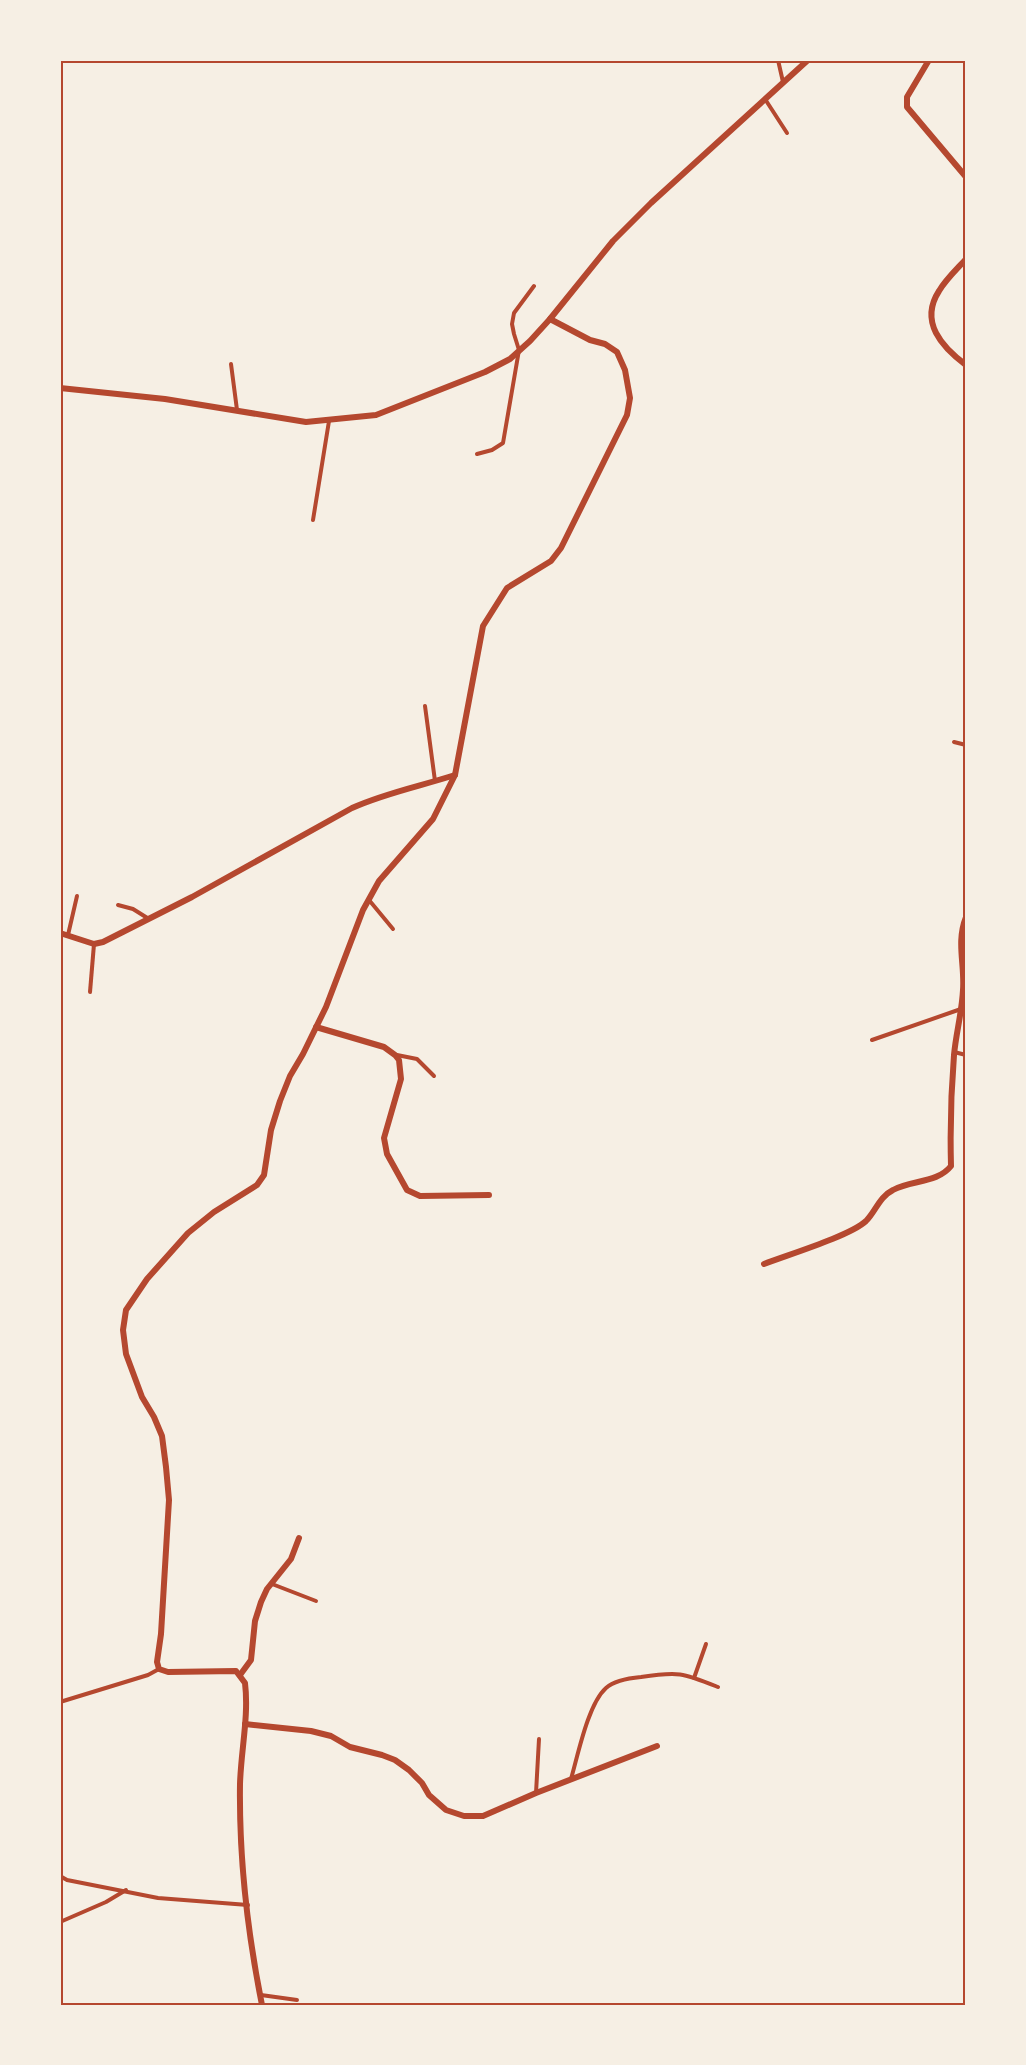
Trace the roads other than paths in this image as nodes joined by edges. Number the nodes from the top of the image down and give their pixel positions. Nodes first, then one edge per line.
1 (778, 60) edge
2 (808, 60) edge
3 (929, 60) edge
4 (784, 83) junction
5 (765, 99) junction
6 (787, 133) dead end
7 (966, 177) edge
8 (966, 259) edge
9 (534, 286) dead end
10 (550, 319) junction
11 (519, 350) junction
12 (231, 364) dead end
13 (966, 364) edge
14 (60, 388) edge
15 (237, 411) junction
16 (329, 421) junction
17 (477, 454) dead end
18 (313, 520) dead end
19 (425, 706) dead end
20 (954, 742) dead end
21 (966, 745) edge
22 (454, 775) junction
23 (435, 781) junction
24 (77, 896) dead end
25 (369, 900) junction
26 (118, 905) dead end
27 (966, 917) edge
28 (149, 919) junction
29 (393, 929) dead end
30 (60, 933) edge
31 (68, 936) junction
32 (94, 944) junction
33 (90, 992) dead end
34 (961, 1010) junction
35 (316, 1027) junction
36 (872, 1040) dead end
37 (954, 1052) junction
38 (395, 1055) junction
39 (966, 1055) edge
40 (434, 1076) dead end
41 (489, 1196) dead end
42 (764, 1264) dead end
43 (298, 1538) dead end
44 (271, 1584) junction
45 (316, 1601) dead end
46 (706, 1644) dead end
47 (159, 1669) junction
48 (240, 1674) junction
49 (694, 1678) junction
50 (718, 1687) dead end
51 (60, 1702) edge
52 (245, 1724) junction
53 (539, 1739) dead end
54 (657, 1746) dead end
55 (570, 1779) junction
56 (536, 1793) junction
57 (60, 1876) edge
58 (126, 1890) junction
59 (248, 1905) junction
60 (60, 1922) edge
61 (261, 1995) junction
62 (297, 2000) dead end
63 (262, 2005) edge

1 - 4 lane
2 - 4 street
3 - 7 street
4 - 5 street
5 - 6 lane
5 - 10 street
8 - 13 street
9 - 11 lane
10 - 11 street
10 - 22 street
11 - 16 street
11 - 17 lane
12 - 15 lane
14 - 15 street
15 - 16 street
16 - 18 lane
19 - 23 lane
20 - 21 lane
22 - 23 street
22 - 25 street
23 - 28 street
24 - 31 lane
25 - 29 lane
25 - 35 street
26 - 28 lane
27 - 34 street
28 - 32 street
30 - 31 street
31 - 32 street
32 - 33 lane
34 - 36 lane
34 - 37 street
35 - 38 street
35 - 47 street
37 - 39 lane
37 - 42 street
38 - 40 lane
38 - 41 street
43 - 44 street
44 - 45 lane
44 - 48 street
46 - 49 lane
47 - 48 street
47 - 51 lane
48 - 52 street
49 - 50 lane
49 - 55 lane
52 - 56 street
52 - 59 street
53 - 56 lane
54 - 55 street
55 - 56 street
57 - 58 lane
58 - 59 lane
58 - 60 lane
59 - 61 street
61 - 62 lane
61 - 63 street

